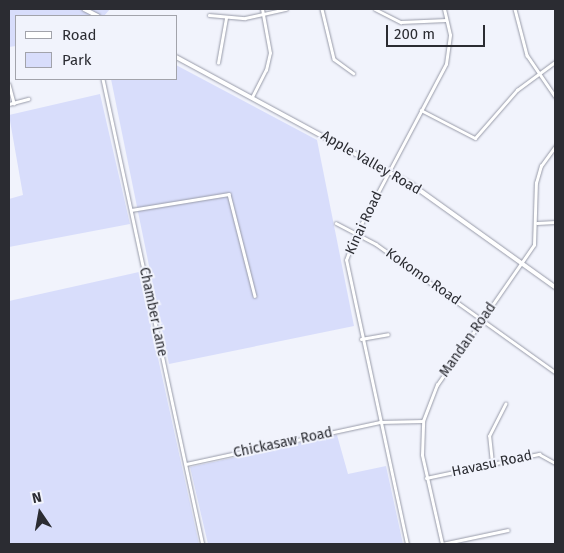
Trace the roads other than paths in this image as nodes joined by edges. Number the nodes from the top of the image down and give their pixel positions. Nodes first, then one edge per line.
1 (84, 9) edge
2 (262, 9) edge
3 (286, 9) edge
4 (322, 9) edge
5 (375, 9) edge
6 (444, 9) edge
7 (515, 9) edge
8 (264, 14) junction
9 (96, 15) edge
10 (209, 15) dead end
11 (226, 18) junction
12 (446, 20) junction
13 (178, 58) edge
14 (555, 62) edge
15 (218, 64) dead end
16 (353, 73) dead end
17 (538, 73) junction
18 (103, 80) edge
19 (9, 84) edge
20 (555, 96) edge
21 (252, 97) junction
22 (28, 99) dead end
23 (14, 103) junction
24 (9, 104) edge
25 (421, 110) junction
26 (555, 147) edge
27 (389, 172) junction
28 (131, 210) junction
29 (555, 222) edge
30 (336, 223) dead end
31 (537, 223) junction
32 (356, 234) junction
33 (523, 263) junction
34 (555, 287) edge
35 (255, 296) dead end
36 (482, 319) junction
37 (388, 334) dead end
38 (361, 339) junction
39 (555, 372) edge
40 (505, 404) dead end
41 (423, 421) junction
42 (380, 422) junction
43 (492, 463) junction
44 (555, 463) edge
45 (186, 464) junction
46 (426, 478) junction
47 (508, 530) dead end
48 (204, 544) edge
49 (407, 544) edge
50 (442, 544) edge

1 - 9 main road
2 - 8 street
3 - 8 street
4 - 16 street
5 - 12 street
6 - 12 street, Kinai Road
7 - 17 street
8 - 11 street
8 - 21 street
10 - 11 street
11 - 15 street
12 - 25 street, Kinai Road
13 - 21 main road, Apple Valley Road
14 - 17 street
17 - 20 street
17 - 25 street
18 - 28 street, Chamber Lane
19 - 23 street
21 - 27 main road, Apple Valley Road
22 - 23 street
23 - 24 street
25 - 27 street, Kinai Road
26 - 31 street, Mandan Road
27 - 32 street, Kinai Road
27 - 33 main road, Apple Valley Road
28 - 35 street
28 - 45 street, Chamber Lane
29 - 31 street
30 - 32 street, Kokomo Road
31 - 33 street, Mandan Road
32 - 36 street, Kokomo Road
32 - 38 street, Kinai Road
33 - 34 main road, Apple Valley Road
33 - 36 street, Mandan Road
36 - 39 street, Kokomo Road
36 - 41 street, Mandan Road
37 - 38 street
38 - 42 street, Kinai Road
40 - 43 street
41 - 42 street
41 - 46 street, Mandan Road
42 - 45 street, Chickasaw Road
42 - 49 street, Kinai Road
43 - 44 street, Havasu Road
43 - 46 street, Havasu Road
45 - 48 street, Chamber Lane
46 - 50 street, Mandan Road
47 - 50 street

